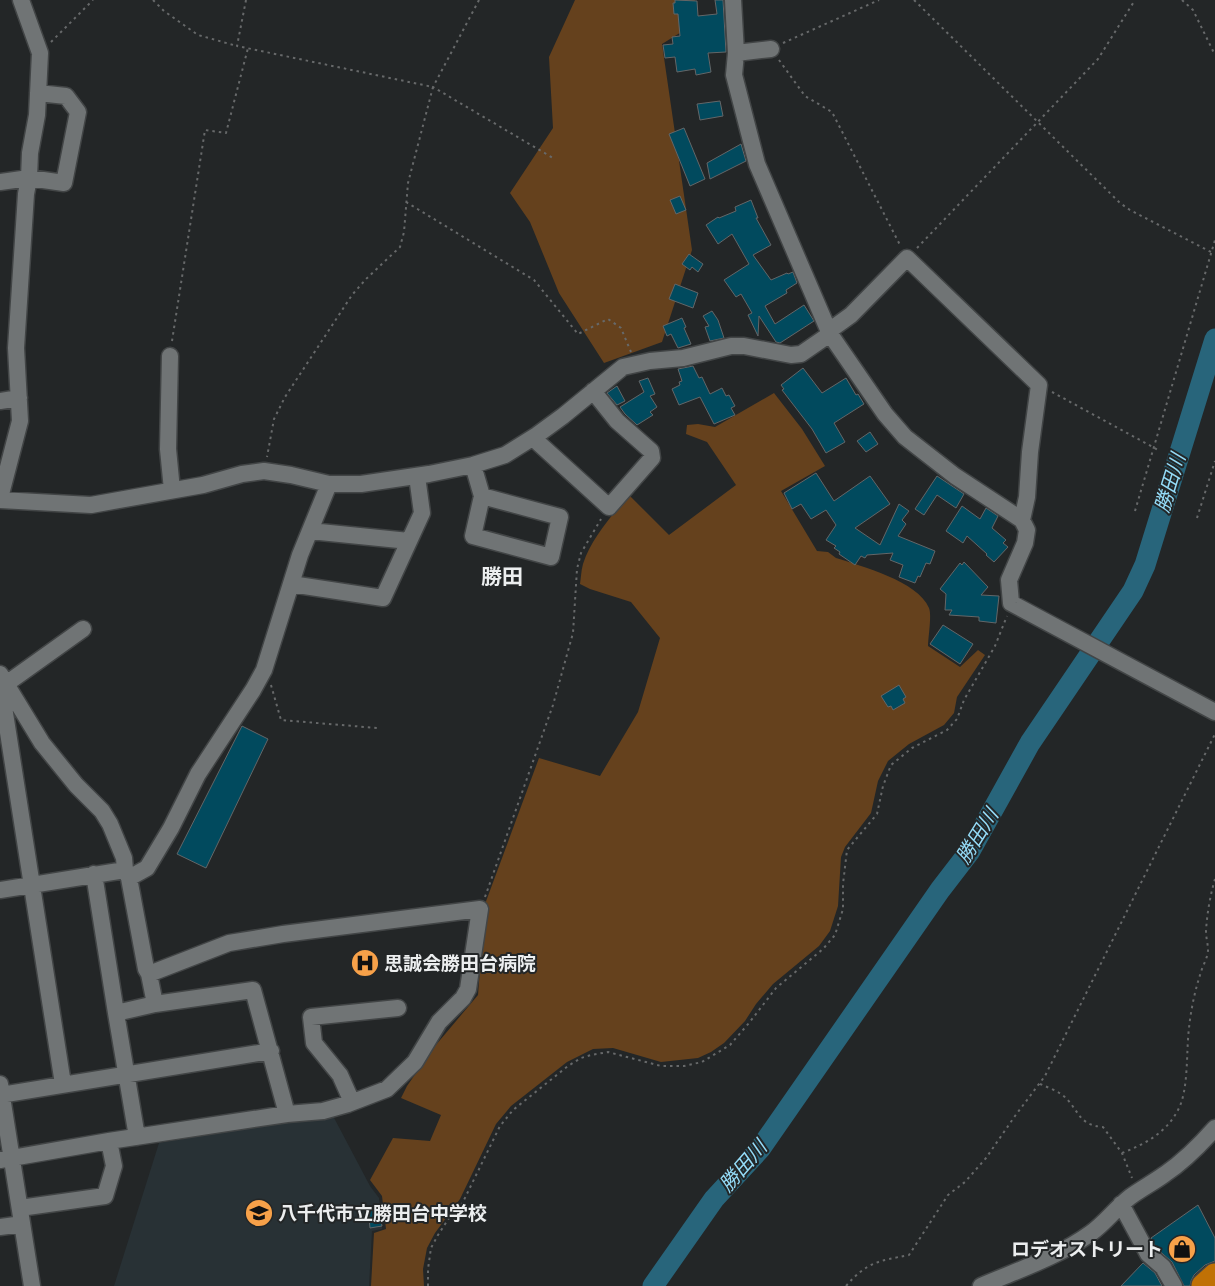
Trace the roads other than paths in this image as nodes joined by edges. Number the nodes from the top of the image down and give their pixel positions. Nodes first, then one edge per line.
1 (21, 0) edge
2 (733, 0) edge
3 (771, 48) road end
4 (736, 54) junction
5 (38, 94) junction
6 (29, 178) junction
7 (0, 182) edge
8 (830, 334) junction
9 (170, 356) road end
10 (593, 391) junction
11 (19, 398) junction
12 (0, 401) edge
13 (533, 438) junction
14 (473, 465) junction
15 (417, 476) junction
16 (329, 484) junction
17 (172, 490) junction
18 (482, 496) junction
19 (0, 499) edge
20 (1022, 520) junction
21 (310, 531) junction
22 (409, 541) junction
23 (291, 584) junction
24 (83, 629) dead end
25 (4, 687) edge
26 (1215, 712) edge
27 (94, 874) junction
28 (127, 874) junction
29 (33, 885) junction
30 (0, 890) edge
31 (149, 974) junction
32 (154, 1004) junction
33 (398, 1008) dead end
34 (116, 1013) junction
35 (271, 1050) junction
36 (126, 1074) junction
37 (63, 1084) junction
38 (1, 1091) edge
39 (352, 1102) junction
40 (287, 1114) junction
41 (1215, 1128) edge
42 (137, 1137) junction
43 (109, 1141) junction
44 (6, 1159) edge
45 (1121, 1204) junction
46 (21, 1216) junction
47 (0, 1227) edge
48 (1215, 1276) edge
49 (32, 1286) edge
50 (981, 1286) edge
51 (1174, 1286) edge
52 (1204, 1286) edge

1 - 5 street
2 - 4 street
3 - 4 street
4 - 8 street
5 - 6 street
5 - 6 street
6 - 7 street
6 - 11 street
8 - 10 street
8 - 20 street
8 - 20 street
9 - 17 street
10 - 13 street
10 - 13 street
11 - 12 street
11 - 19 street
13 - 14 street
14 - 15 street
14 - 18 street
15 - 16 street
15 - 22 street
16 - 17 street
16 - 21 street
17 - 19 street
18 - 18 street
20 - 26 street
21 - 22 street
21 - 23 street
22 - 23 street
23 - 28 street
24 - 25 street
25 - 28 street
25 - 29 street
27 - 28 street
27 - 29 street
27 - 34 street
28 - 31 street
29 - 30 street
29 - 37 street
31 - 32 street
31 - 39 street
32 - 34 street
32 - 35 street
33 - 39 street
34 - 36 street
35 - 36 street
35 - 40 street
36 - 37 street
36 - 42 street
37 - 38 street
38 - 44 street
39 - 40 street
40 - 42 street
41 - 45 street
42 - 43 street
43 - 44 street
43 - 46 street
44 - 46 street
45 - 50 street
45 - 51 street
46 - 47 street
46 - 49 street
48 - 52 highway

